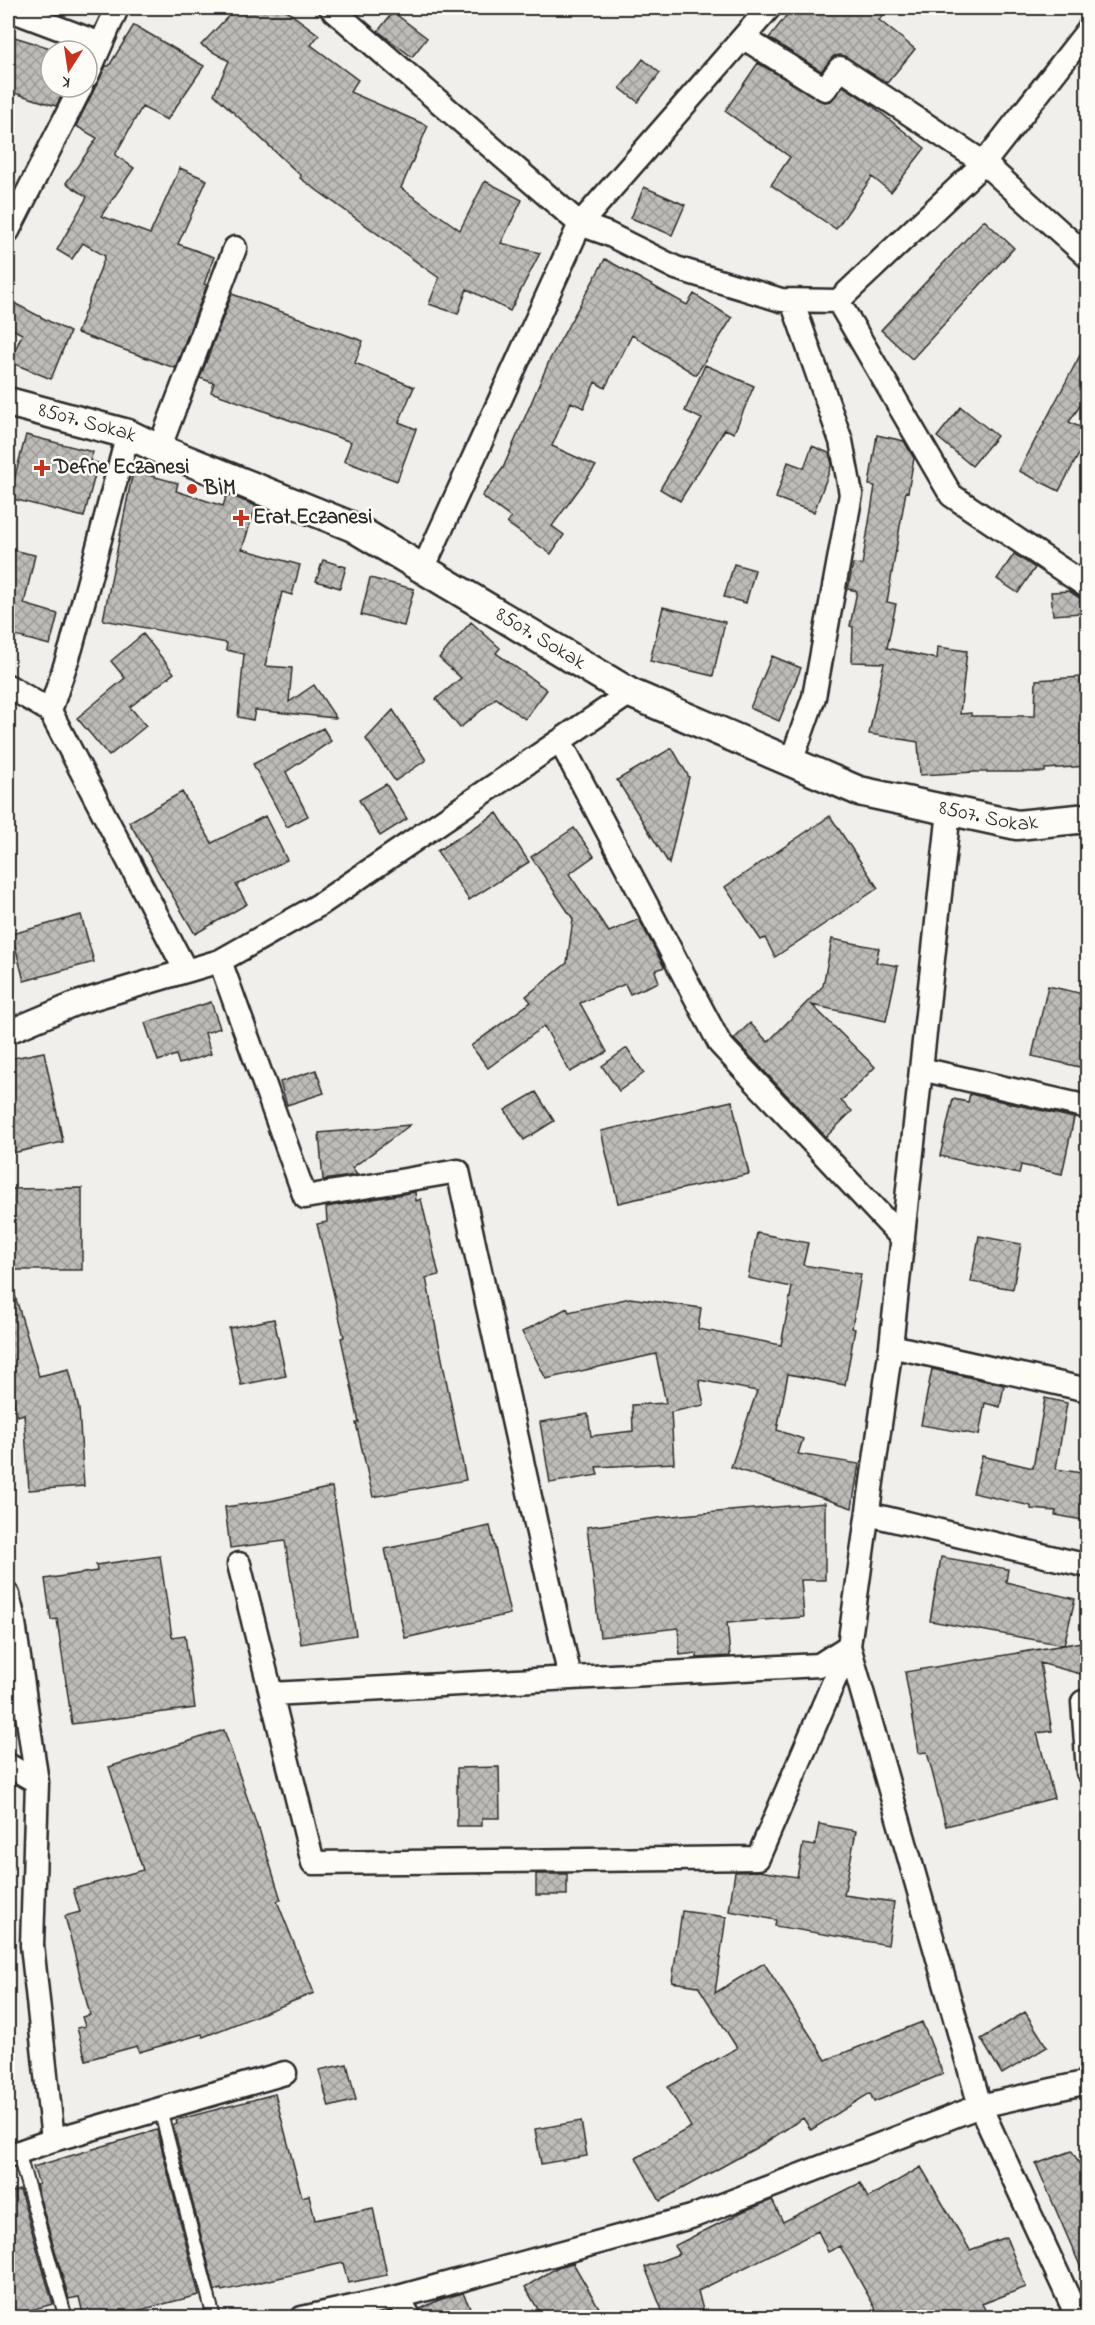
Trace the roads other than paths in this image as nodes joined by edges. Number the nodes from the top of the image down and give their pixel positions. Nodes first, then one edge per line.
1 (117, 8) edge
2 (331, 8) edge
3 (769, 8) edge
4 (8, 9) edge
5 (1088, 30) edge
6 (744, 38) junction
7 (101, 44) junction
8 (99, 49) edge
9 (75, 99) edge
10 (984, 164) junction
11 (580, 224) junction
12 (8, 231) edge
13 (235, 248) dead end
14 (1088, 257) edge
15 (792, 301) junction
16 (838, 301) junction
17 (8, 402) edge
18 (128, 434) junction
19 (159, 449) junction
20 (423, 570) junction
21 (1088, 587) edge
22 (8, 686) edge
23 (630, 693) junction
24 (50, 711) junction
25 (560, 741) junction
26 (791, 762) junction
27 (949, 811) junction
28 (1088, 818) edge
29 (219, 961) junction
30 (186, 971) junction
31 (8, 1032) edge
32 (921, 1069) junction
33 (1088, 1107) edge
34 (903, 1239) junction
35 (891, 1346) junction
36 (1088, 1390) edge
37 (868, 1514) junction
38 (239, 1564) dead end
39 (1088, 1566) edge
40 (8, 1595) edge
41 (849, 1646) junction
42 (570, 1678) junction
43 (271, 1694) junction
44 (1088, 1703) edge
45 (8, 1765) edge
46 (1088, 1772) edge
47 (37, 1782) junction
48 (285, 2073) dead end
49 (1088, 2082) edge
50 (980, 2106) junction
51 (160, 2109) junction
52 (53, 2140) junction
53 (13, 2154) edge
54 (398, 2297) junction
55 (66, 2318) edge
56 (214, 2318) edge
57 (302, 2318) edge
58 (410, 2318) edge
59 (1078, 2318) edge

1 - 7 street
2 - 11 street
3 - 6 street
4 - 7 street
5 - 10 street
6 - 10 street
6 - 11 street
7 - 8 street
9 - 12 street
10 - 14 street
10 - 16 street
11 - 15 street
11 - 20 street
13 - 19 street
15 - 16 street
15 - 26 street
16 - 21 street
17 - 18 street, 8507. Sokak
18 - 19 street, 8507. Sokak
18 - 24 street
19 - 20 street, 8507. Sokak
20 - 23 street, 8507. Sokak
22 - 24 street
23 - 25 street
23 - 26 street, 8507. Sokak
24 - 30 street
25 - 29 street
25 - 34 street
26 - 27 street, 8507. Sokak
27 - 28 street, 8507. Sokak
27 - 32 street
29 - 30 street
29 - 42 street
30 - 31 street
32 - 33 street
32 - 34 street
34 - 35 street
35 - 36 street
35 - 37 street
37 - 39 street
37 - 41 street
38 - 43 street
40 - 47 street
41 - 42 street
41 - 43 street
41 - 50 street
42 - 43 street
44 - 46 street
45 - 47 street
47 - 52 street
48 - 51 street
49 - 50 street
50 - 54 street
50 - 59 street
51 - 52 street
51 - 56 lane
52 - 53 street
53 - 55 lane
54 - 57 street
54 - 58 street

